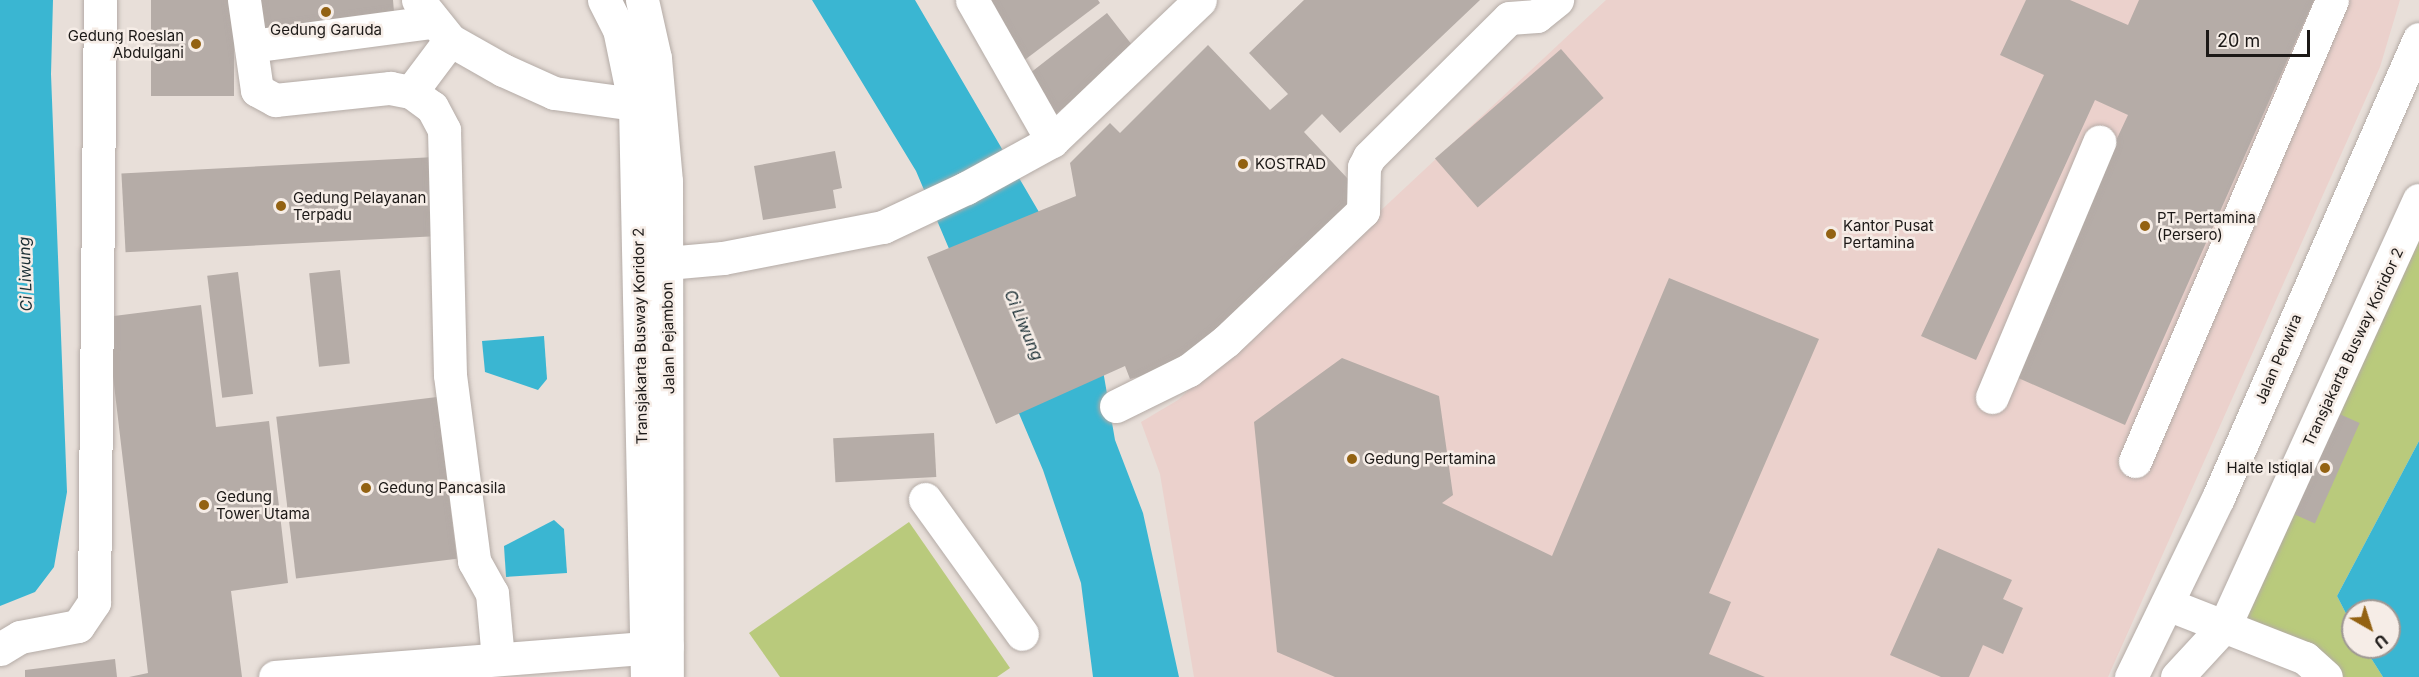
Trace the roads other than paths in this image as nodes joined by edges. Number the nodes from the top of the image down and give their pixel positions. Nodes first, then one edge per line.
1 (99, 0) edge
2 (244, 0) edge
3 (604, 0) edge
4 (642, 0) edge
5 (972, 0) edge
6 (1200, 0) edge
7 (1557, 0) edge
8 (2332, 0) edge
9 (433, 20) edge
10 (2419, 39) edge
11 (250, 46) junction
12 (411, 92) junction
13 (647, 107) junction
14 (2099, 142) dead end
15 (1044, 147) junction
16 (2419, 200) edge
17 (667, 263) junction
18 (1992, 397) dead end
19 (1116, 406) dead end
20 (2135, 461) dead end
21 (925, 499) dead end
22 (2167, 604) junction
23 (2225, 625) junction
24 (1022, 634) dead end
25 (0, 649) edge
26 (657, 662) edge
27 (512, 665) edge
28 (275, 677) edge
29 (2131, 677) edge
30 (2177, 677) edge
31 (2326, 677) edge

1 - 25 main road
2 - 11 main road
3 - 13 main road, Transjakarta Busway Koridor 2
4 - 13 main road, Jalan Pejambon
5 - 15 main road
6 - 15 main road
7 - 19 main road
8 - 20 main road
9 - 11 main road
9 - 12 main road
9 - 13 main road
10 - 22 main road, Jalan Perwira
11 - 12 main road
12 - 27 main road
13 - 17 main road, Jalan Pejambon
13 - 26 main road, Transjakarta Busway Koridor 2
14 - 18 main road
15 - 17 main road
16 - 23 main road, Transjakarta Busway Koridor 2
17 - 26 main road, Jalan Pejambon
21 - 24 main road
22 - 23 main road
22 - 29 main road, Jalan Perwira
23 - 30 main road, Transjakarta Busway Koridor 2
23 - 31 main road
26 - 27 main road
27 - 28 main road

